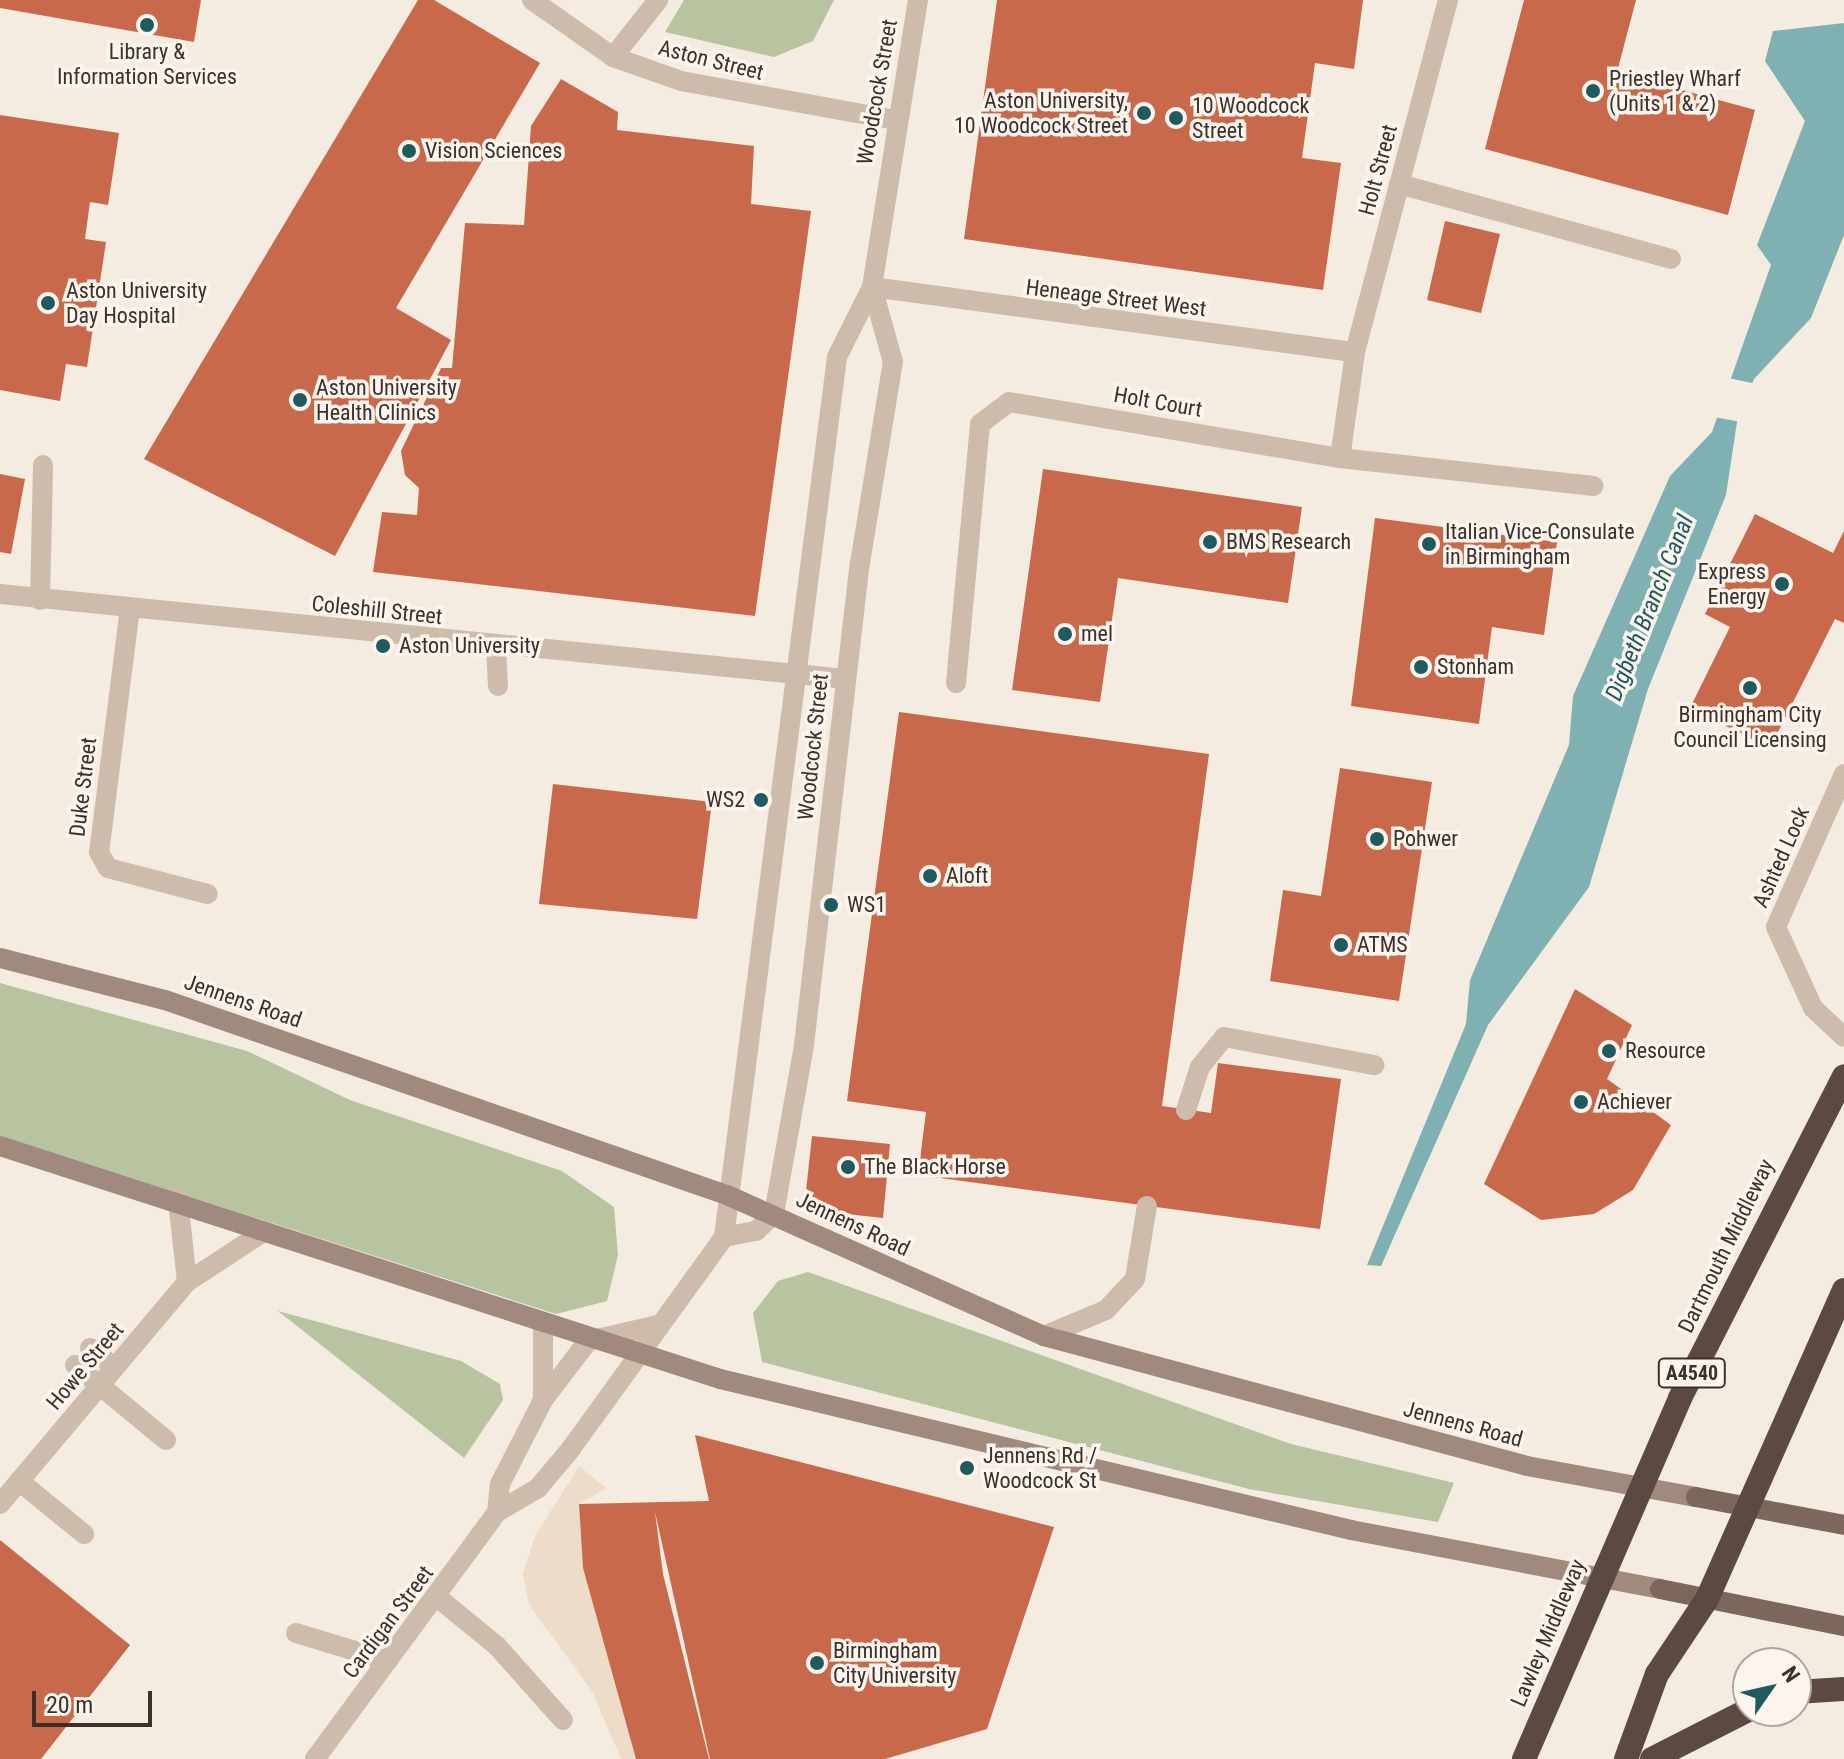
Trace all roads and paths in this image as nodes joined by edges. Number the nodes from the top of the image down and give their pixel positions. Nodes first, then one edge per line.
1 (532, 0) edge
2 (658, 0) edge
3 (918, 0) edge
4 (1448, 0) edge
5 (613, 57) junction
6 (895, 120) junction
7 (1399, 184) junction
8 (1671, 259) dead end
9 (872, 287) junction
10 (1355, 352) junction
11 (1340, 458) junction
12 (43, 465) dead end
13 (1593, 486) dead end
14 (0, 594) edge
15 (40, 600) junction
16 (130, 608) junction
17 (496, 646) junction
18 (800, 671) junction
19 (845, 679) junction
20 (956, 683) dead end
21 (498, 686) dead end
22 (1844, 774) edge
23 (208, 894) dead end
24 (0, 958) edge
25 (1844, 1037) edge
26 (1374, 1065) dead end
27 (1844, 1076) edge
28 (1186, 1110) dead end
29 (0, 1146) edge
30 (727, 1195) junction
31 (178, 1200) junction
32 (1147, 1206) dead end
33 (774, 1214) junction
34 (265, 1231) junction
35 (724, 1237) junction
36 (187, 1282) junction
37 (1844, 1290) edge
38 (658, 1325) junction
39 (543, 1328) junction
40 (1044, 1336) junction
41 (588, 1341) junction
42 (90, 1348) dead end
43 (638, 1355) junction
44 (75, 1365) dead end
45 (114, 1367) junction
46 (100, 1384) junction
47 (543, 1400) junction
48 (166, 1440) dead end
49 (19, 1481) junction
50 (1642, 1486) junction
51 (0, 1504) edge
52 (1748, 1506) junction
53 (497, 1512) junction
54 (1844, 1525) edge
55 (1620, 1528) joint
56 (84, 1534) dead end
57 (1600, 1580) junction
58 (437, 1597) junction
59 (1707, 1599) junction
60 (1844, 1626) edge
61 (296, 1633) dead end
62 (388, 1661) junction
63 (1844, 1689) edge
64 (1812, 1691) edge
65 (1732, 1718) edge
66 (563, 1720) dead end
67 (315, 1759) edge
68 (1524, 1759) edge
69 (1626, 1759) edge
70 (1652, 1759) edge

1 - 5 street, Aston Street
2 - 5 street
3 - 6 street, Woodcock Street
4 - 7 street, Holt Street
5 - 6 street, Aston Street
6 - 9 street, Woodcock Street
7 - 8 street
7 - 10 street, Holt Street
9 - 10 street, Heneage Street West
9 - 18 street, Woodcock Street
9 - 19 street, Woodcock Street
10 - 11 street, Holt Street
11 - 13 street, Holt Court
11 - 20 street, Holt Court
12 - 15 street
14 - 15 street, Coleshill Street
15 - 16 street, Coleshill Street
16 - 17 street, Coleshill Street
16 - 23 street, Duke Street
17 - 18 street, Coleshill Street
17 - 21 street
18 - 19 street, Coleshill Street
18 - 30 street, Woodcock Street
19 - 33 street, Woodcock Street
22 - 25 street, Ashted Lock
24 - 30 main road, Jennens Road
26 - 28 street
27 - 50 highway, Dartmouth Middleway / A4540
29 - 31 main road
30 - 33 main road, Jennens Road
30 - 35 street, Woodcock Street
31 - 34 main road
31 - 36 street
32 - 40 street
33 - 35 street
33 - 40 main road, Jennens Road
34 - 36 street, Howe Street
34 - 39 main road
35 - 38 street, Cardigan Street
36 - 45 street, Howe Street
37 - 52 highway
38 - 41 street
38 - 43 street, Cardigan Street
39 - 41 main road
39 - 47 street, Cardigan Street
40 - 50 main road, Jennens Road
41 - 43 main road
41 - 47 street
42 - 45 street
43 - 53 street, Cardigan Street
43 - 57 main road
44 - 46 street
45 - 46 street, Howe Street
46 - 48 street
46 - 49 street, Howe Street
47 - 53 street, Cardigan Street
49 - 51 street, Howe Street
49 - 56 street
50 - 52 main road, Jennens Road
50 - 55 highway, Dartmouth Middleway / A4540
52 - 54 main road
52 - 59 highway
53 - 58 street, Cardigan Street
55 - 57 highway, Lawley Middleway / A4540
57 - 59 main road
57 - 68 highway, Lawley Middleway / A4540
58 - 62 street, Cardigan Street
58 - 66 street
59 - 60 main road
59 - 69 highway
61 - 62 street
62 - 67 street, Cardigan Street
63 - 64 highway
65 - 70 highway

